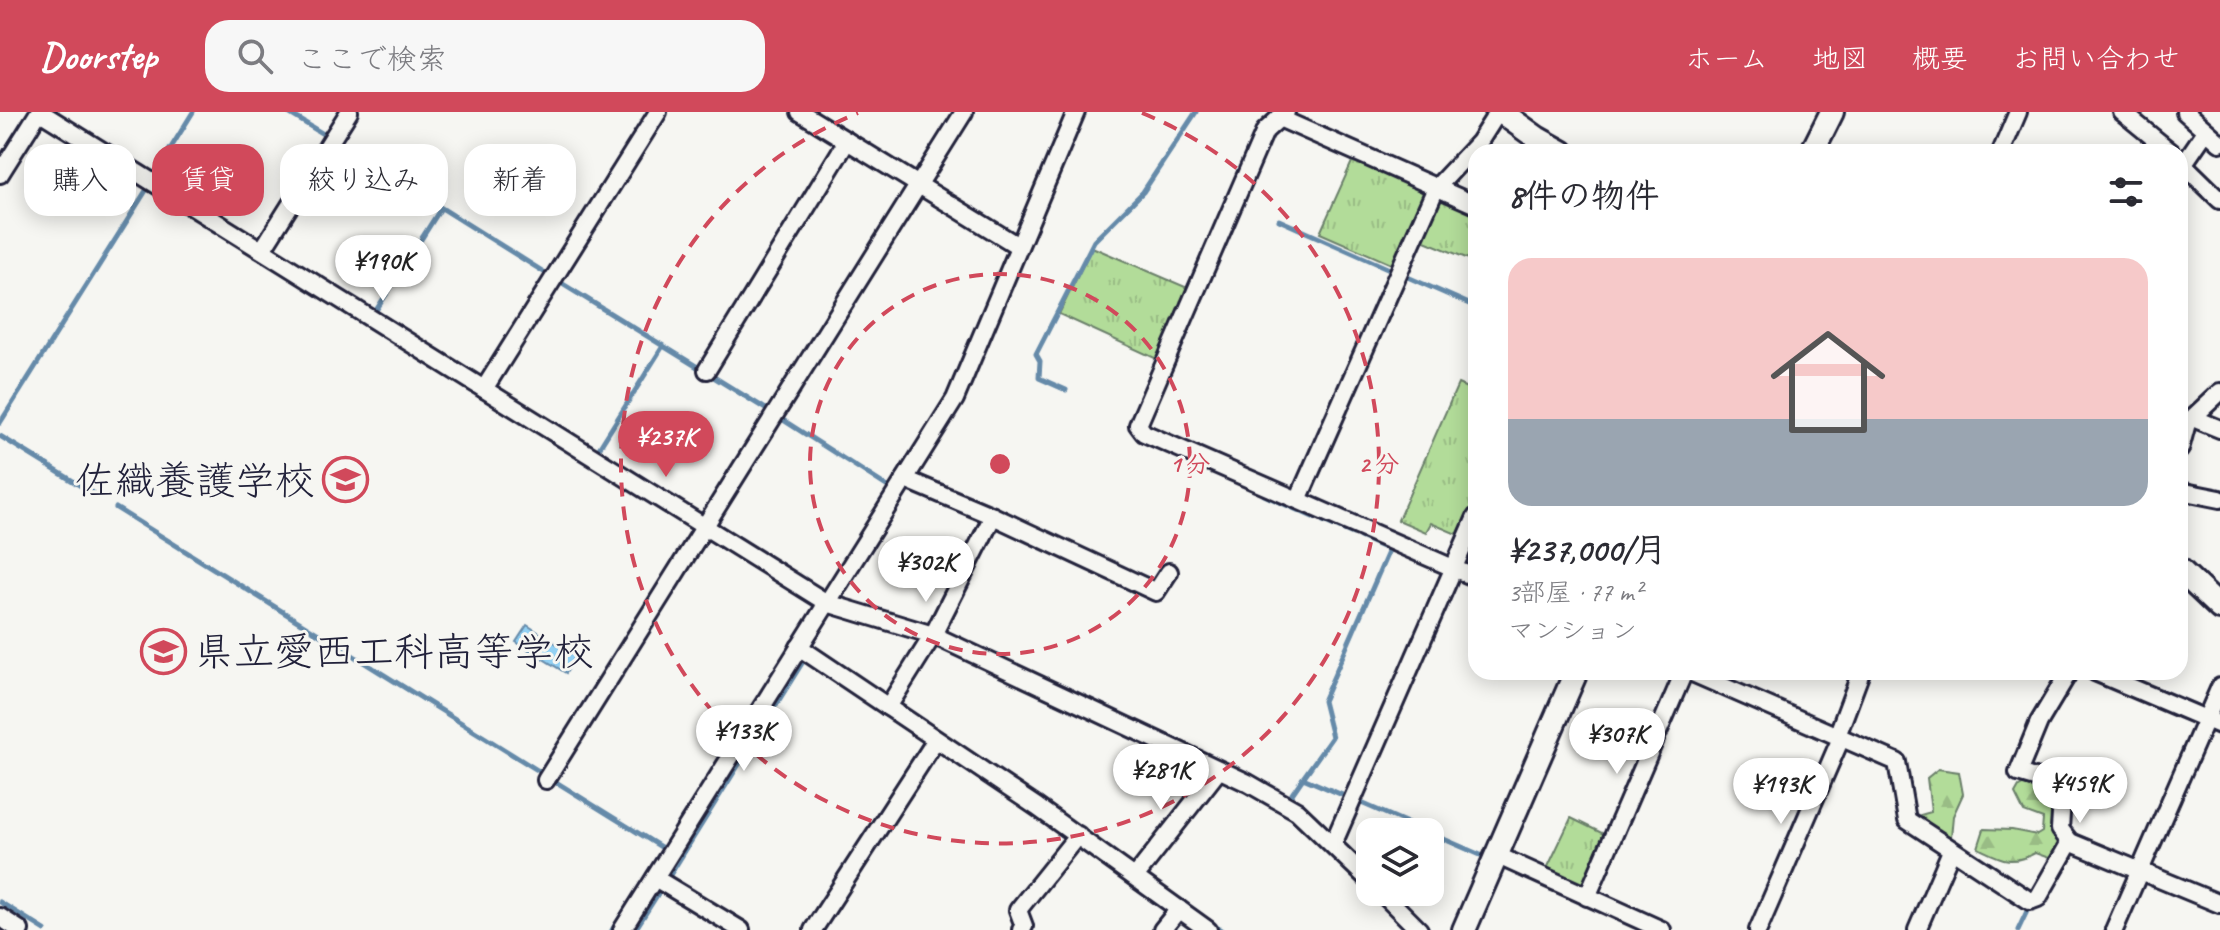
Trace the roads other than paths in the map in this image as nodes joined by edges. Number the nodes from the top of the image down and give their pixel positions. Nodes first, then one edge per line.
1 (39, 112) edge
2 (349, 112) edge
3 (658, 112) edge
4 (964, 112) edge
5 (1076, 112) edge
6 (1499, 112) edge
7 (1832, 112) edge
8 (2018, 112) edge
9 (2122, 112) edge
10 (2185, 112) edge
11 (807, 114) edge
12 (1282, 115) edge
13 (2206, 131) junction
14 (847, 141) junction
15 (2220, 143) edge
16 (1477, 144) edge
17 (1548, 144) edge
18 (1820, 144) edge
19 (2004, 144) edge
20 (2159, 144) edge
21 (2188, 150) edge
22 (1468, 154) edge
23 (2188, 170) edge
24 (0, 174) edge
25 (918, 185) junction
26 (1436, 188) junction
27 (2220, 200) edge
28 (1468, 202) edge
29 (1018, 246) junction
30 (262, 250) junction
31 (707, 370) dead end
32 (484, 389) junction
33 (2220, 392) edge
34 (2193, 418) junction
35 (2188, 422) edge
36 (2220, 429) edge
37 (905, 479) junction
38 (2188, 493) edge
39 (2220, 499) edge
40 (1298, 500) junction
41 (993, 516) junction
42 (704, 526) junction
43 (1468, 535) edge
44 (1453, 568) junction
45 (1169, 572) dead end
46 (1468, 575) edge
47 (2188, 578) edge
48 (827, 603) junction
49 (2220, 608) edge
50 (933, 635) junction
51 (799, 647) junction
52 (1573, 680) edge
53 (1681, 680) edge
54 (1708, 680) edge
55 (1858, 680) edge
56 (2064, 680) edge
57 (2114, 680) edge
58 (2220, 687) edge
59 (888, 707) junction
60 (2213, 722) edge
61 (1839, 737) junction
62 (936, 740) junction
63 (1218, 771) junction
64 (546, 780) dead end
65 (1078, 835) junction
66 (2070, 842) junction
67 (1333, 844) junction
68 (1951, 851) junction
69 (1496, 855) junction
70 (1356, 867) edge
71 (2140, 871) junction
72 (1135, 877) junction
73 (655, 878) junction
74 (1587, 897) junction
75 (2220, 904) edge
76 (1395, 906) edge
77 (1179, 909) junction
78 (0, 917) edge
79 (20, 930) edge
80 (622, 930) edge
81 (741, 930) edge
82 (813, 930) edge
83 (1021, 930) edge
84 (1162, 930) edge
85 (1208, 930) edge
86 (1419, 930) edge
87 (1464, 930) edge
88 (1662, 930) edge
89 (1758, 930) edge
90 (1917, 930) edge
91 (2114, 930) edge

1 - 24 street
1 - 30 street
2 - 30 street
3 - 32 street
4 - 25 street
5 - 29 street
6 - 16 street
6 - 17 main road
7 - 18 main road
8 - 19 street
9 - 20 street
10 - 13 street
11 - 14 street
12 - 26 street
12 - 40 street
13 - 15 street
13 - 21 street
14 - 25 street
14 - 31 street
22 - 26 street
23 - 27 street
25 - 29 street
25 - 42 street
26 - 28 street
26 - 40 street
29 - 37 street
30 - 32 street
32 - 42 street
33 - 34 street
34 - 35 street
34 - 36 street
37 - 41 street
37 - 48 street
38 - 39 street
40 - 44 street
41 - 45 street
41 - 50 street
42 - 48 street
42 - 64 street
43 - 44 street
44 - 46 street
44 - 67 street
47 - 49 main road
48 - 50 street
48 - 51 street
50 - 59 street
50 - 63 street
51 - 59 street
51 - 73 street
52 - 69 main road
53 - 74 street
54 - 61 street
55 - 61 street
56 - 66 street
57 - 60 street
58 - 60 street
59 - 62 street
60 - 71 street
61 - 68 street
61 - 89 street
62 - 65 street
62 - 82 street
63 - 67 street
63 - 72 street
65 - 72 street
65 - 83 street
66 - 68 street
66 - 71 street
67 - 70 street
68 - 90 street
69 - 74 street
69 - 87 main road
71 - 75 street
71 - 91 street
72 - 77 street
73 - 80 street
73 - 81 street
74 - 88 street
76 - 86 street
77 - 84 street
77 - 85 street
78 - 79 street

